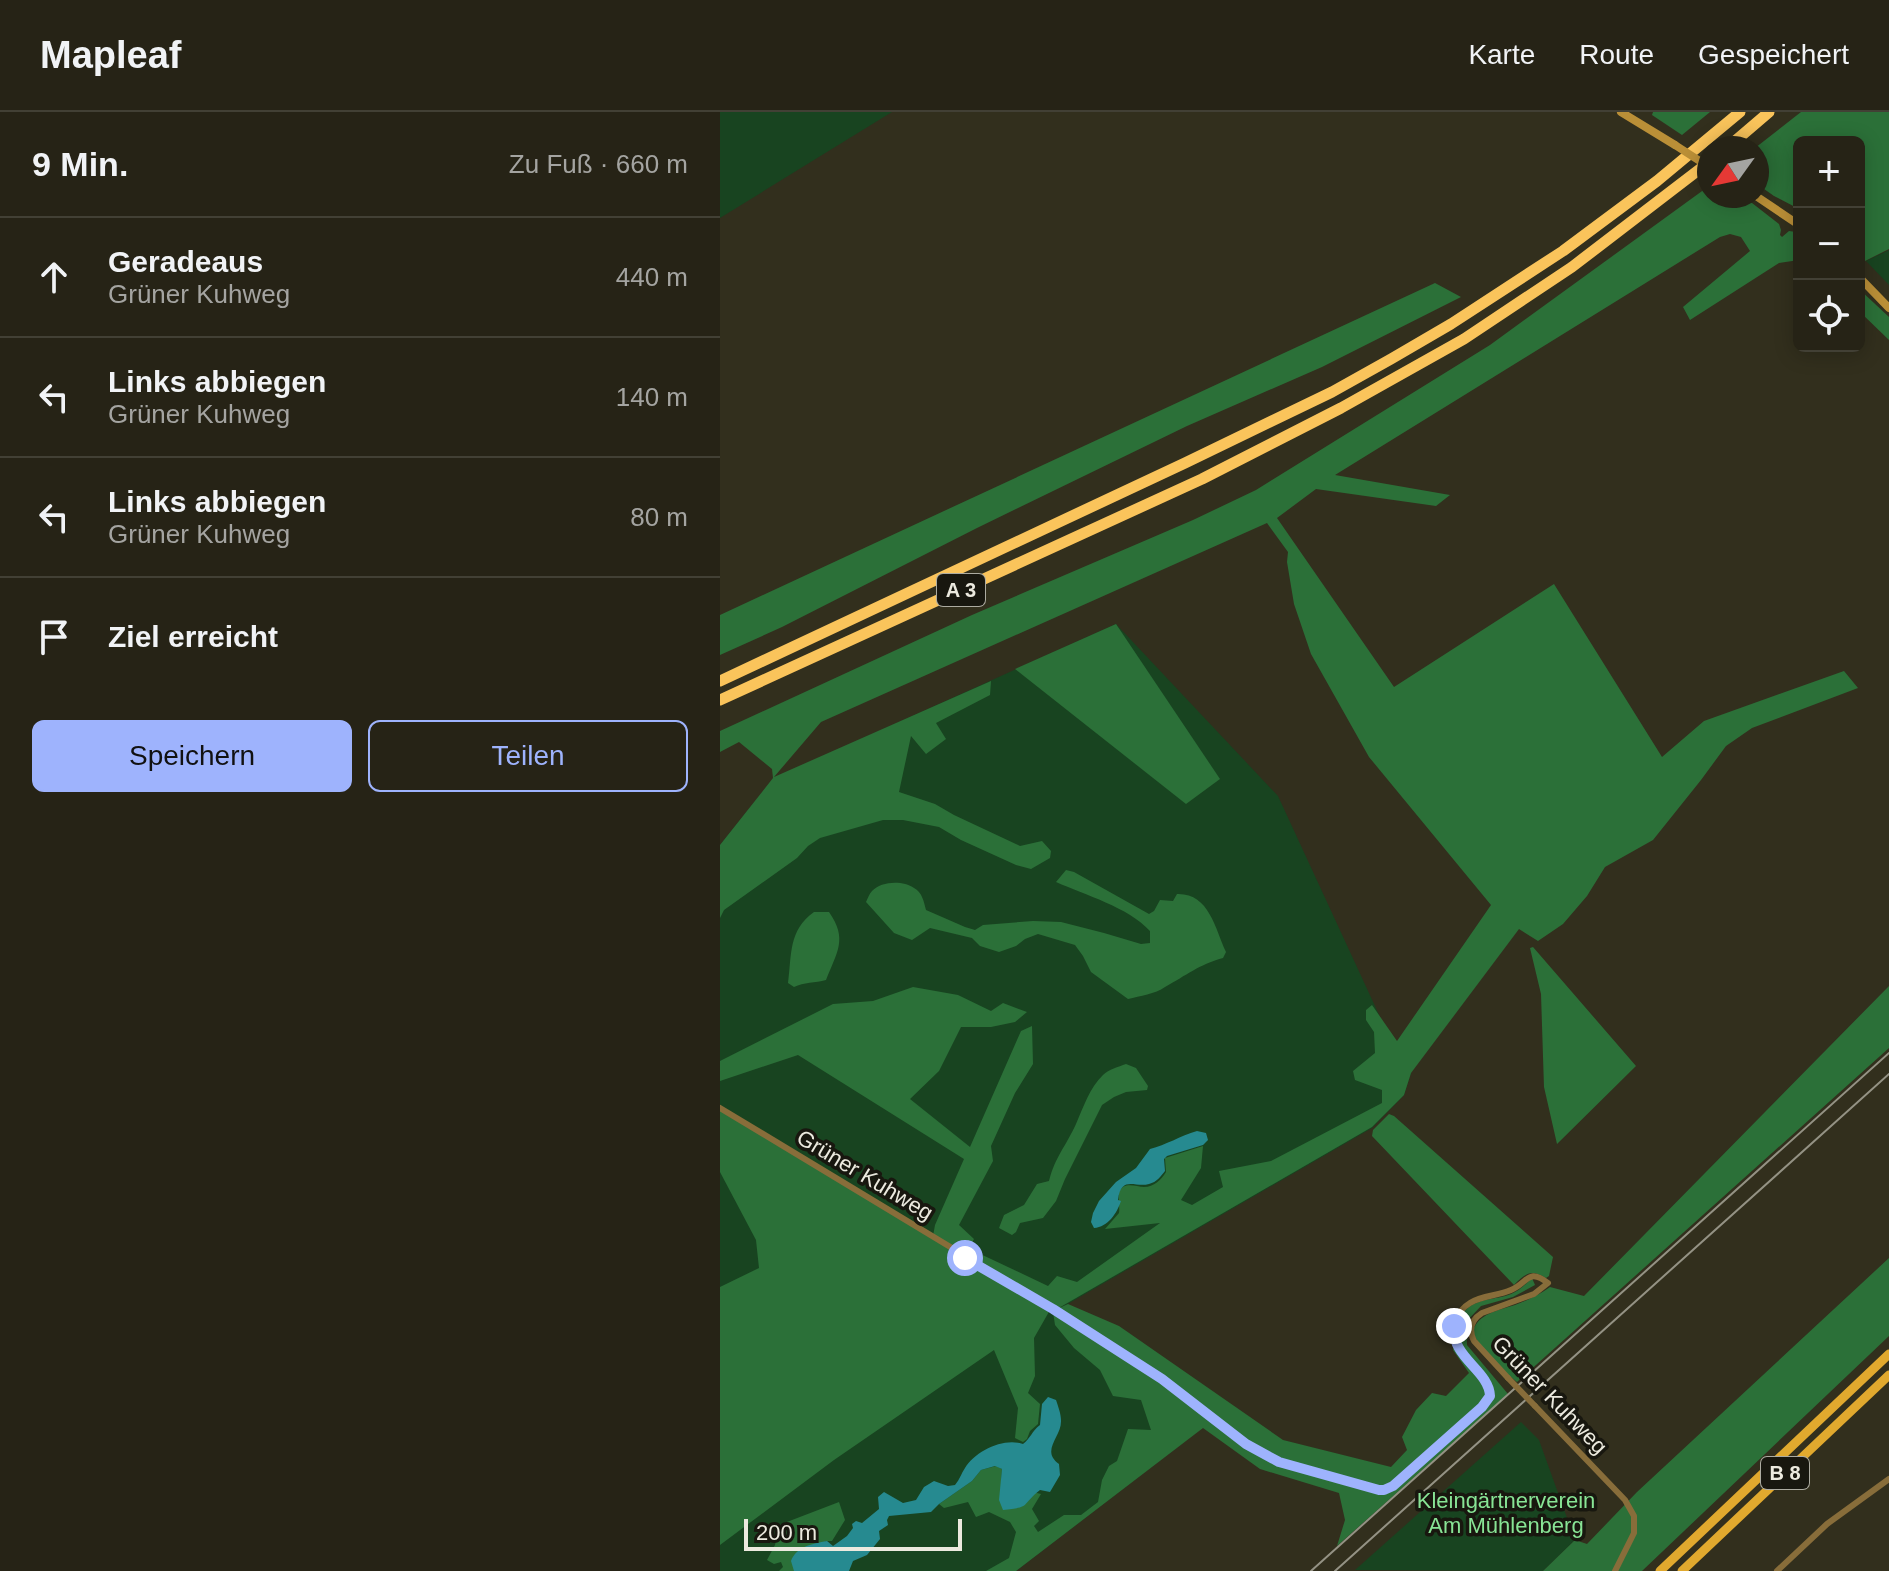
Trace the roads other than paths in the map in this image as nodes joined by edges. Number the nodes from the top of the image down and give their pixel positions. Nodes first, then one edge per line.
1 (1740, 112) edge
2 (1769, 112) edge
3 (1625, 113) edge
4 (1741, 136) edge
5 (1697, 157) edge
6 (1697, 173) edge
7 (1769, 205) edge
8 (1793, 221) edge
9 (1862, 280) edge
10 (1889, 308) edge
11 (720, 681) edge
12 (720, 700) edge
13 (720, 1108) edge
14 (1889, 1354) edge
15 (1889, 1375) edge
16 (1889, 1479) edge
17 (1615, 1571) edge
18 (1660, 1571) edge
19 (1682, 1571) edge
20 (1777, 1571) edge

1 - 11 highway, A 3
2 - 4 highway
3 - 5 main road, bridge
6 - 12 highway, A 3
7 - 8 main road
9 - 10 main road
13 - 17 street, Grüner Kuhweg, bridge
14 - 18 main road, B 8
15 - 19 main road, B 8
16 - 20 street

